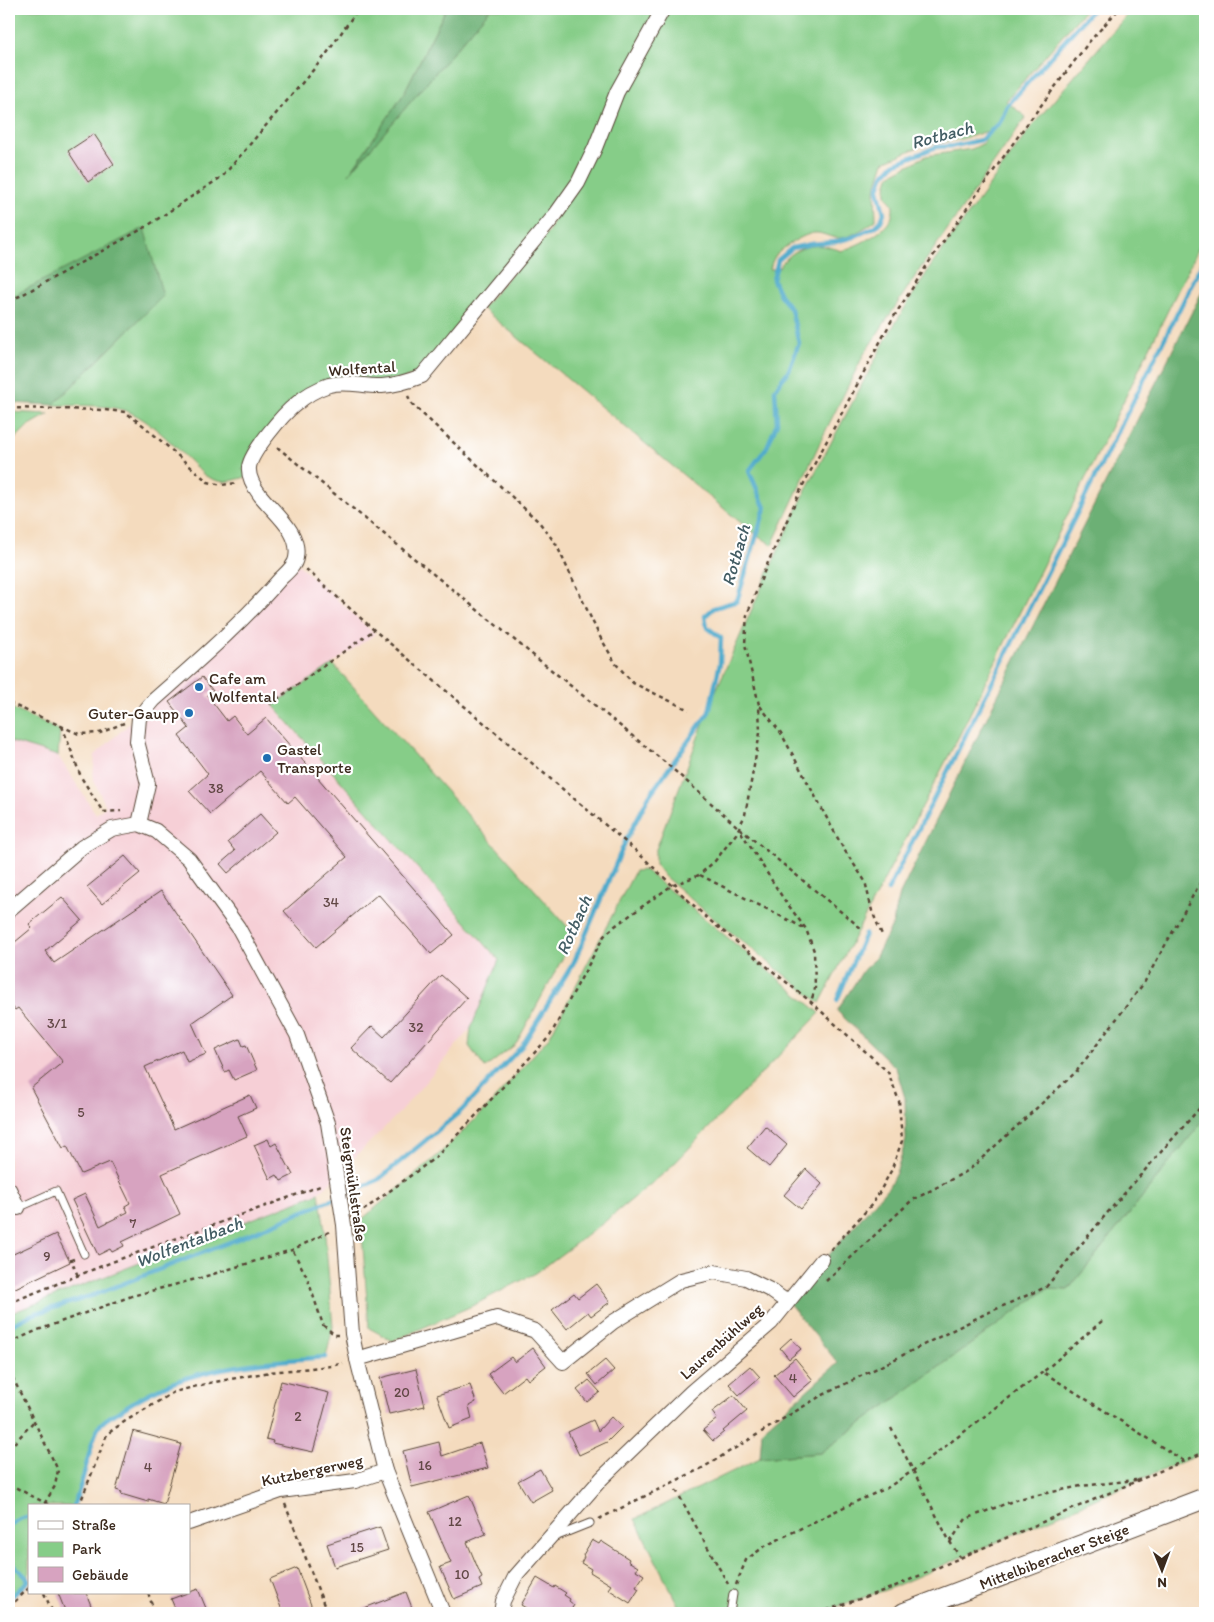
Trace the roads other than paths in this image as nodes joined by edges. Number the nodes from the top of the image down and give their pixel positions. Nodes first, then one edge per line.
1 (664, 9) edge
2 (141, 818) junction
3 (9, 910) edge
4 (9, 1189) edge
5 (14, 1210) edge
6 (84, 1254) dead end
7 (822, 1260) road end
8 (787, 1302) junction
9 (357, 1359) junction
10 (385, 1471) junction
11 (1205, 1498) edge
12 (190, 1523) edge
13 (590, 1523) road end
14 (545, 1541) junction
15 (733, 1594) road end
16 (443, 1613) edge
17 (501, 1613) edge
18 (730, 1613) edge
19 (904, 1613) edge

1 - 2 street, Wolfental
2 - 3 street
2 - 9 street, Steigmühlstraße
4 - 5 street
5 - 6 lane
7 - 8 street
8 - 9 street, Laurenbühlweg
8 - 14 street, Laurenbühlweg
9 - 10 street, Steigmühlstraße
10 - 12 street, Kutzbergerweg
10 - 16 street, Steigmühlstraße
11 - 19 street, Mittelbiberacher Steige
13 - 14 lane
14 - 17 street, Laurenbühlweg
15 - 18 lane

